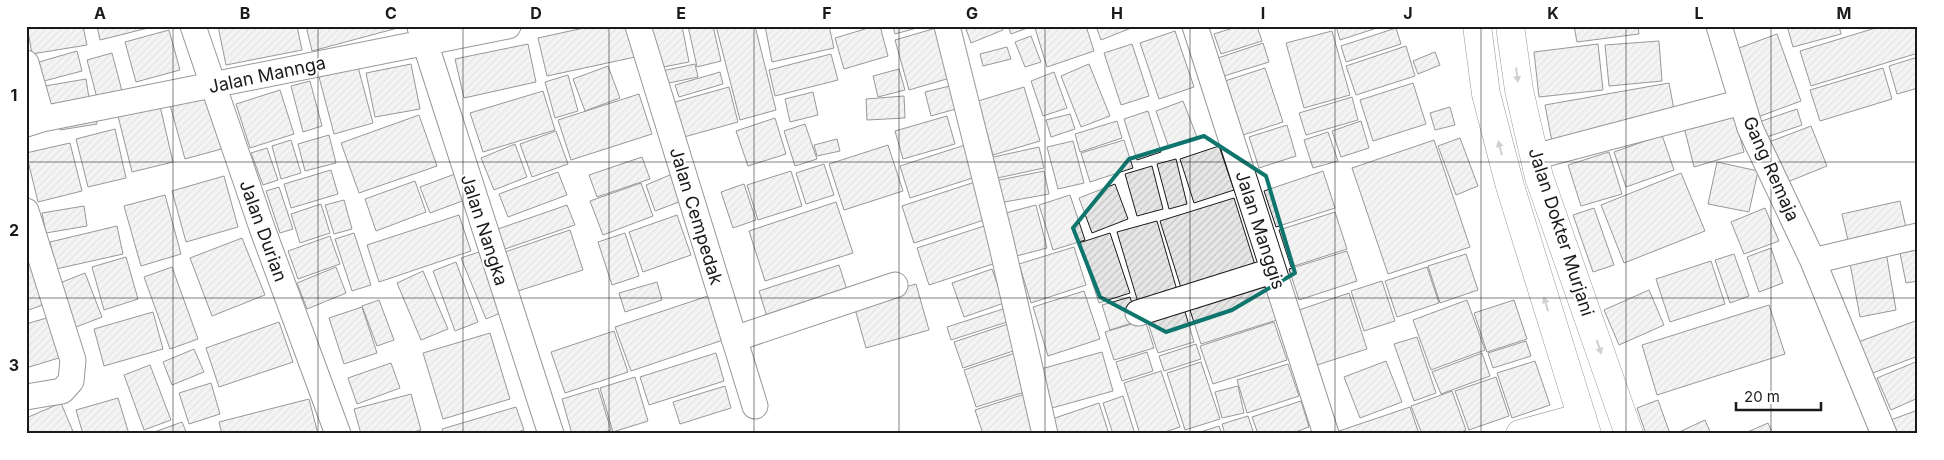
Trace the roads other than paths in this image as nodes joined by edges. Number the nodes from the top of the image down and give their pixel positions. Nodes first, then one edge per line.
1 (194, 26) edge
2 (508, 26) edge
3 (638, 26) edge
4 (947, 26) edge
5 (1194, 26) edge
6 (1477, 26) edge
7 (1510, 26) edge
8 (1719, 26) edge
9 (422, 35) edge
10 (26, 63) edge
11 (212, 86) junction
12 (1742, 102) junction
13 (34, 121) edge
14 (1534, 157) junction
15 (26, 212) edge
16 (1918, 236) edge
17 (1813, 261) junction
18 (1272, 270) junction
19 (895, 285) dead end
20 (1138, 313) dead end
21 (734, 339) junction
22 (26, 397) edge
23 (755, 406) dead end
24 (1585, 425) edge
25 (338, 434) edge
26 (551, 434) edge
27 (1045, 434) edge
28 (1326, 434) edge
29 (1520, 434) edge
30 (1629, 434) edge
31 (1884, 434) edge

1 - 11 street, Jalan Durian
2 - 9 street, Jalan Mannga
3 - 21 street, Jalan Cempedak
4 - 27 street
5 - 18 street, Jalan Manggis
24 -> 6 main road, Jalan Dokter Murjani
7 -> 14 main road, Jalan Dokter Murjani
8 - 12 street
9 - 11 street, Jalan Mannga
9 - 26 street, Jalan Nangka
10 - 13 street
11 - 13 street, Jalan Mannga
11 - 25 street, Jalan Durian
12 - 14 street, Gang Remaja
12 - 17 street, Gang Remaja
14 -> 30 main road, Jalan Dokter Murjani
15 - 22 street
16 - 17 street
17 - 31 street, Gang Remaja
18 - 20 street
18 - 28 street, Jalan Manggis
19 - 21 street
21 - 23 street, Jalan Cempedak
24 - 29 main road

